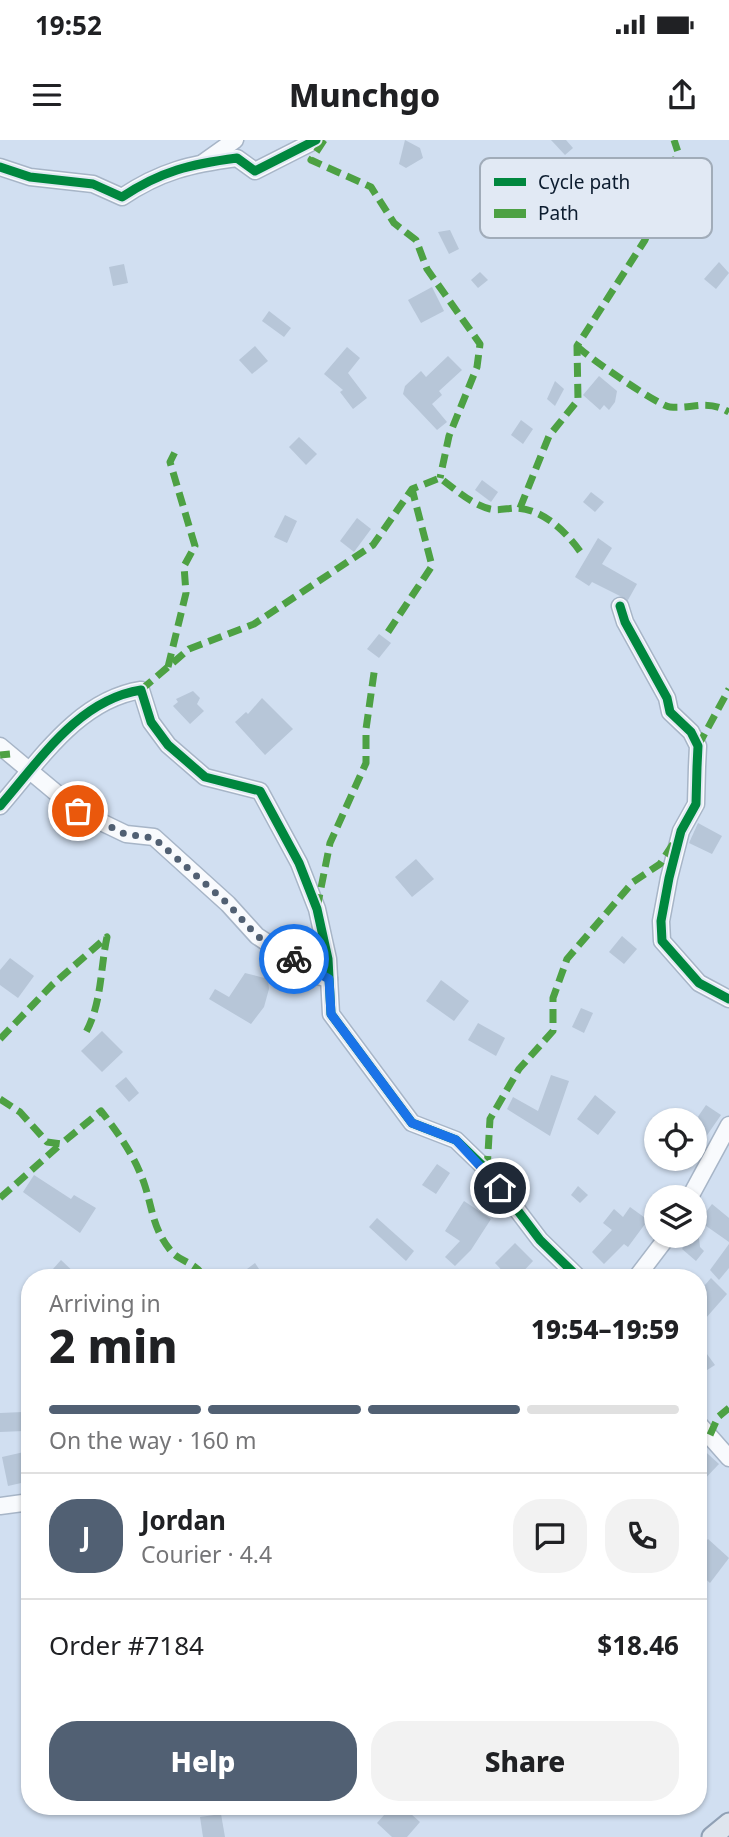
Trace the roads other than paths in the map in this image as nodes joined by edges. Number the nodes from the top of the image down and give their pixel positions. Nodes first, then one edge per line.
1 (234, 140) edge
2 (316, 140) edge
3 (202, 163) junction
4 (0, 167) edge
5 (620, 606) dead end
6 (0, 746) edge
7 (29, 772) junction
8 (0, 806) edge
9 (329, 979) junction
10 (729, 999) edge
11 (729, 1125) edge
12 (696, 1185) edge
13 (659, 1248) edge
14 (570, 1269) edge
15 (643, 1269) edge
16 (707, 1433) edge
17 (729, 1458) edge
18 (21, 1503) edge
19 (0, 1506) edge
20 (729, 1823) edge
21 (712, 1837) edge

1 - 3 street
2 - 3 street
3 - 4 street
5 - 10 street
6 - 7 street
7 - 8 street
7 - 9 street
7 - 9 street
9 - 14 street
11 - 12 street
13 - 15 street
16 - 17 street
18 - 19 street
20 - 21 main road

